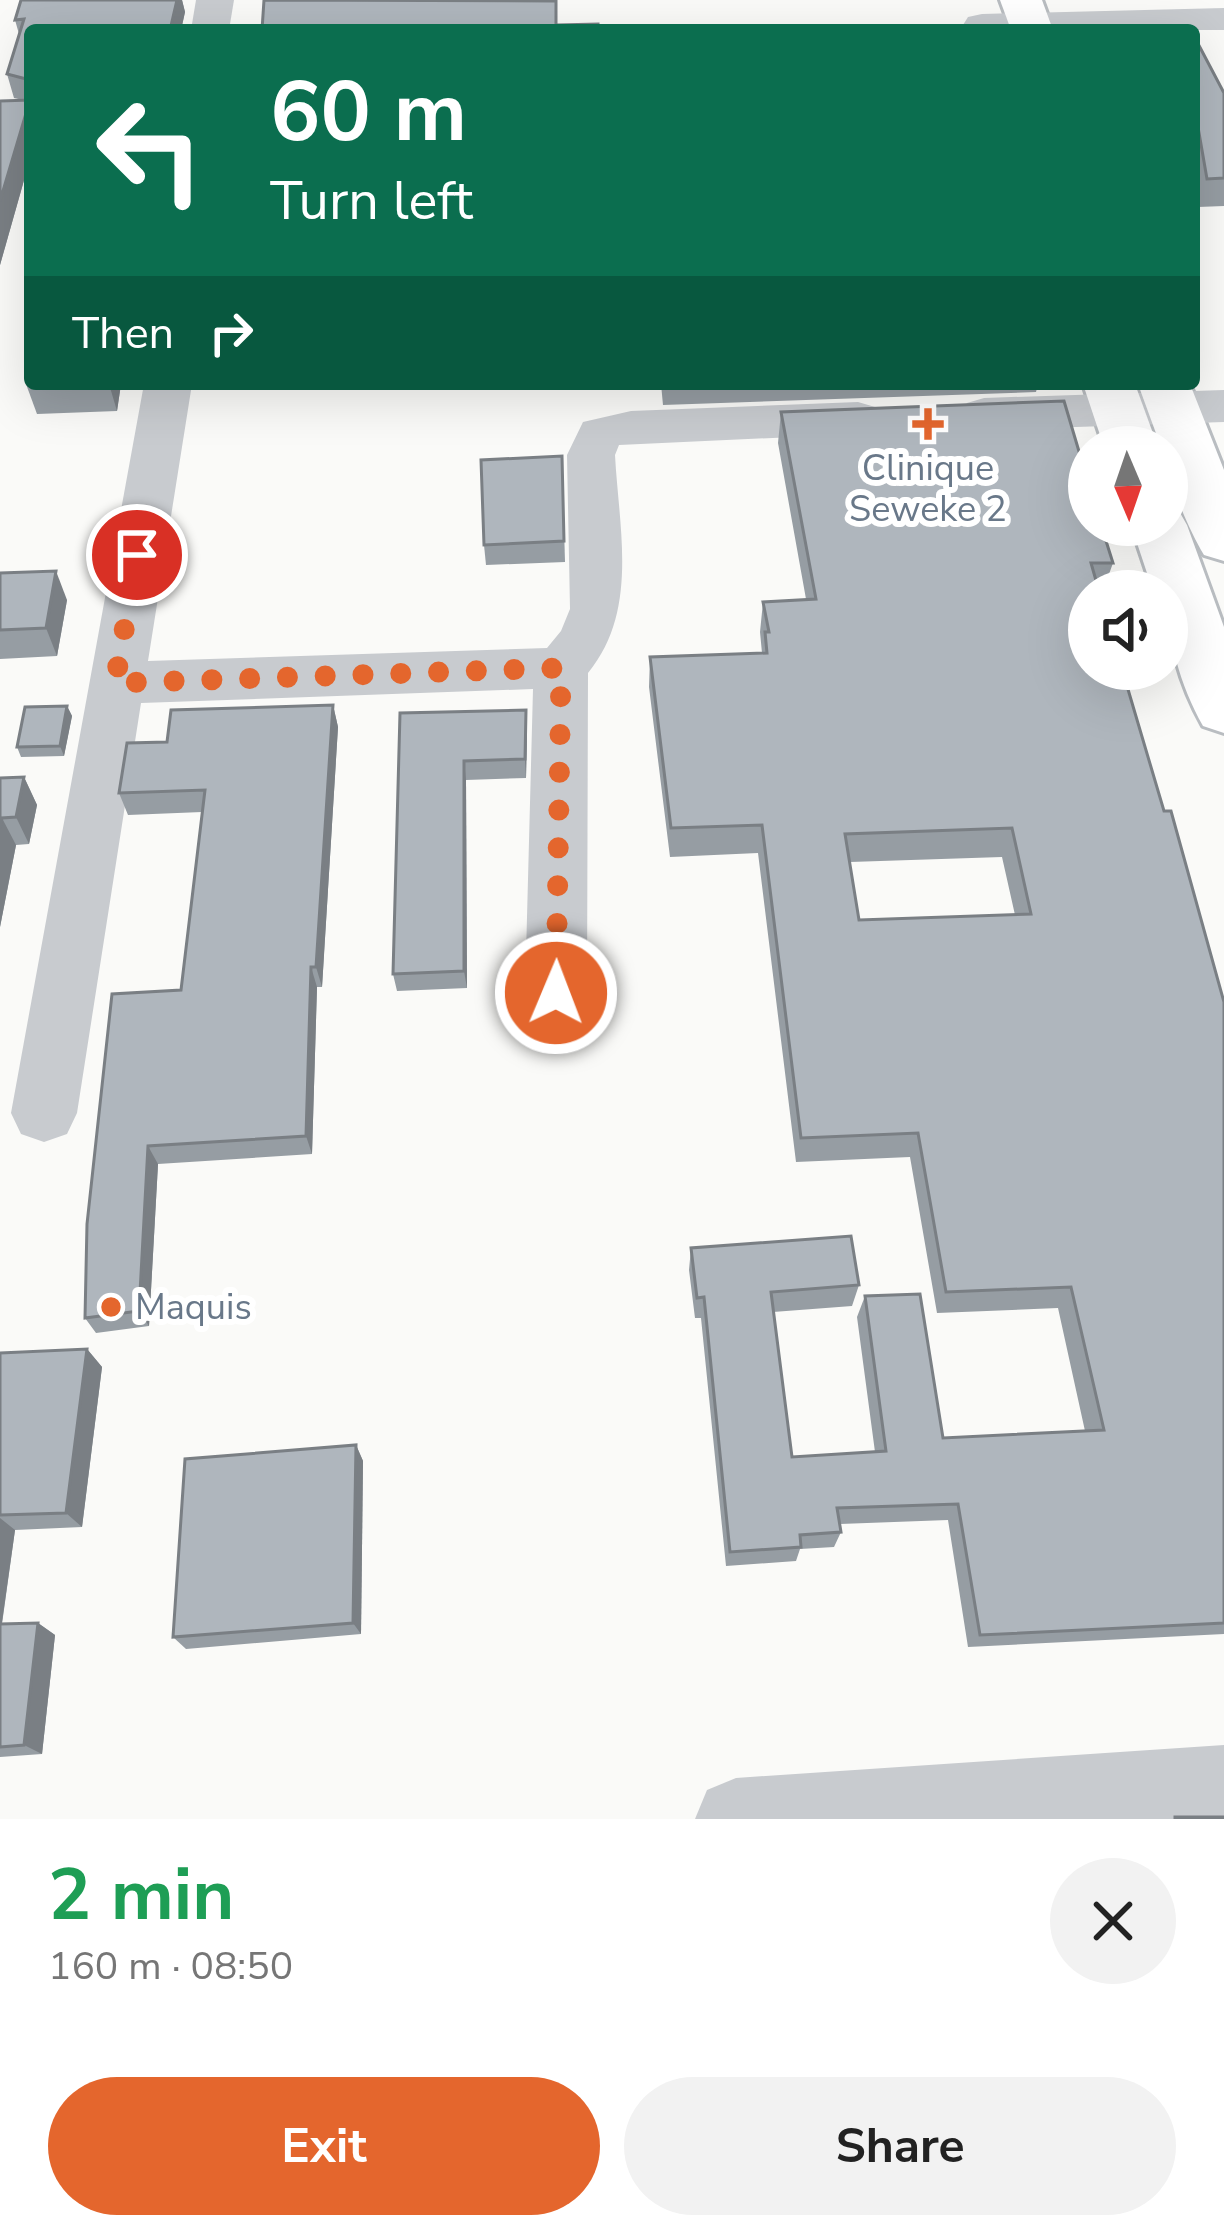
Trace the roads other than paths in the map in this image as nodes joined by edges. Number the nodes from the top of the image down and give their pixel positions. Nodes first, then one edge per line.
1 (980, 18) edge
2 (1027, 18) edge
3 (1224, 19) edge
4 (167, 390) edge
5 (1153, 406) edge
6 (1224, 541) edge
7 (1166, 546) edge
8 (561, 668) junction
9 (115, 683) junction
10 (1224, 710) edge
11 (556, 993) dead end
12 (44, 1113) dead end
13 (1224, 1786) edge
14 (736, 1819) edge

1 - 2 street
2 - 3 street
4 - 9 street
5 - 6 main road
5 - 8 street
7 - 10 main road
8 - 9 street
8 - 11 street
9 - 12 street
13 - 14 street

